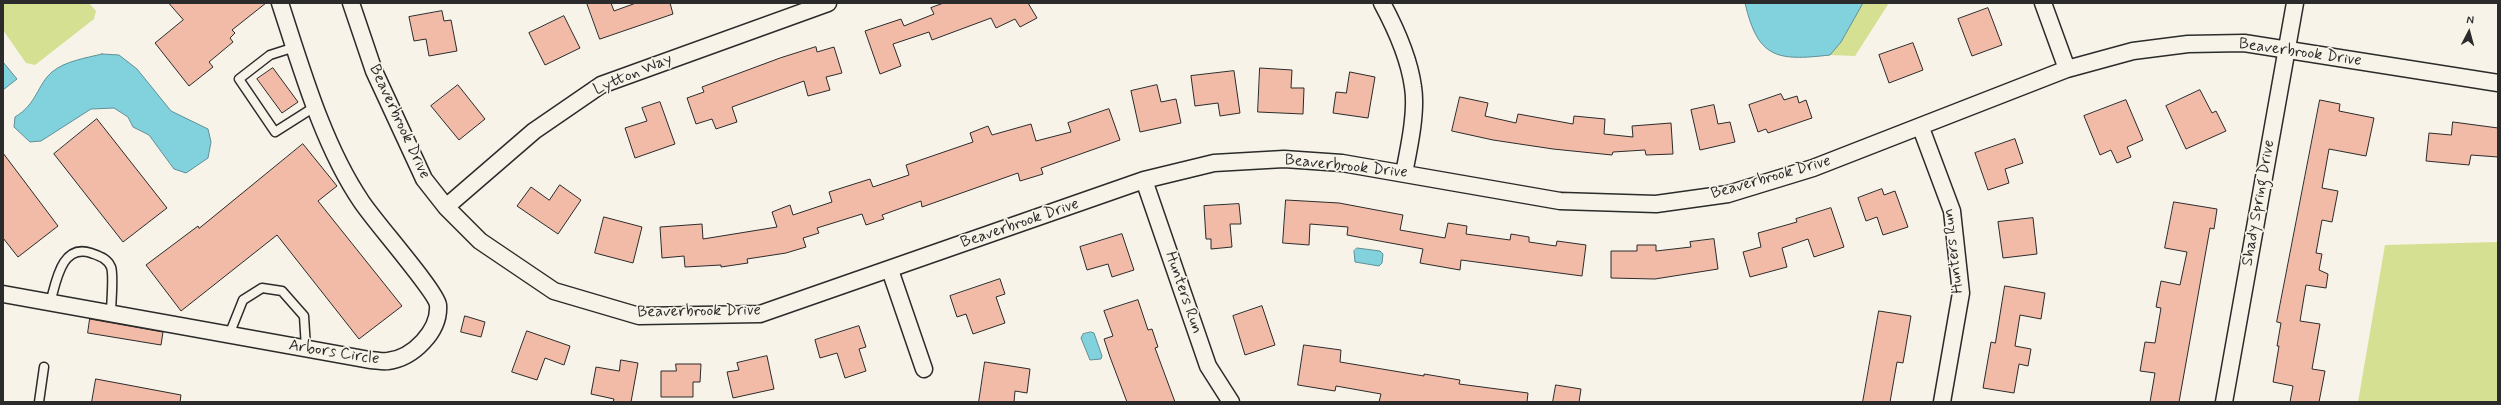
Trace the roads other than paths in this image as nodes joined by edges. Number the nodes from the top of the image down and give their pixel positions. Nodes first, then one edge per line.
1 (280, 3) edge
2 (351, 3) edge
3 (828, 3) edge
4 (1382, 3) edge
5 (2043, 3) edge
6 (2295, 3) edge
7 (295, 47) junction
8 (2287, 49) junction
9 (2067, 69) junction
10 (2498, 83) edge
11 (316, 106) junction
12 (1921, 128) junction
13 (1404, 173) junction
14 (1144, 180) junction
15 (446, 207) junction
16 (890, 270) junction
17 (3, 294) edge
18 (50, 303) junction
19 (111, 313) junction
20 (229, 335) junction
21 (306, 348) junction
22 (44, 367) dead end
23 (924, 368) dead end
24 (39, 402) edge
25 (1231, 402) edge
26 (1942, 402) edge
27 (2224, 402) edge

1 - 7 street, Arbors Circle
2 - 15 street, Beaverbrook Drive
3 - 15 street, Lytton Way
4 - 13 street
5 - 9 street
6 - 8 street, Shady Spring Drive
7 - 11 street, Arbors Circle
7 - 11 lane
8 - 9 street, Beaverbrook Drive
8 - 10 street, Beaverbrook Drive
8 - 27 street, Shady Spring Drive
9 - 12 street, Beaverbrook Drive
11 - 21 street, Arbors Circle
12 - 13 street, Beaverbrook Drive
12 - 26 street, Hunters Run
13 - 14 street, Beaverbrook Drive
14 - 16 street, Beaverbrook Drive
14 - 25 street, Hunters Run
15 - 16 street, Beaverbrook Drive
16 - 23 street
17 - 18 street, Arbors Circle
18 - 19 street, Arbors Circle
18 - 19 lane
19 - 20 street, Arbors Circle
20 - 21 street, Arbors Circle
20 - 21 lane
22 - 24 lane

